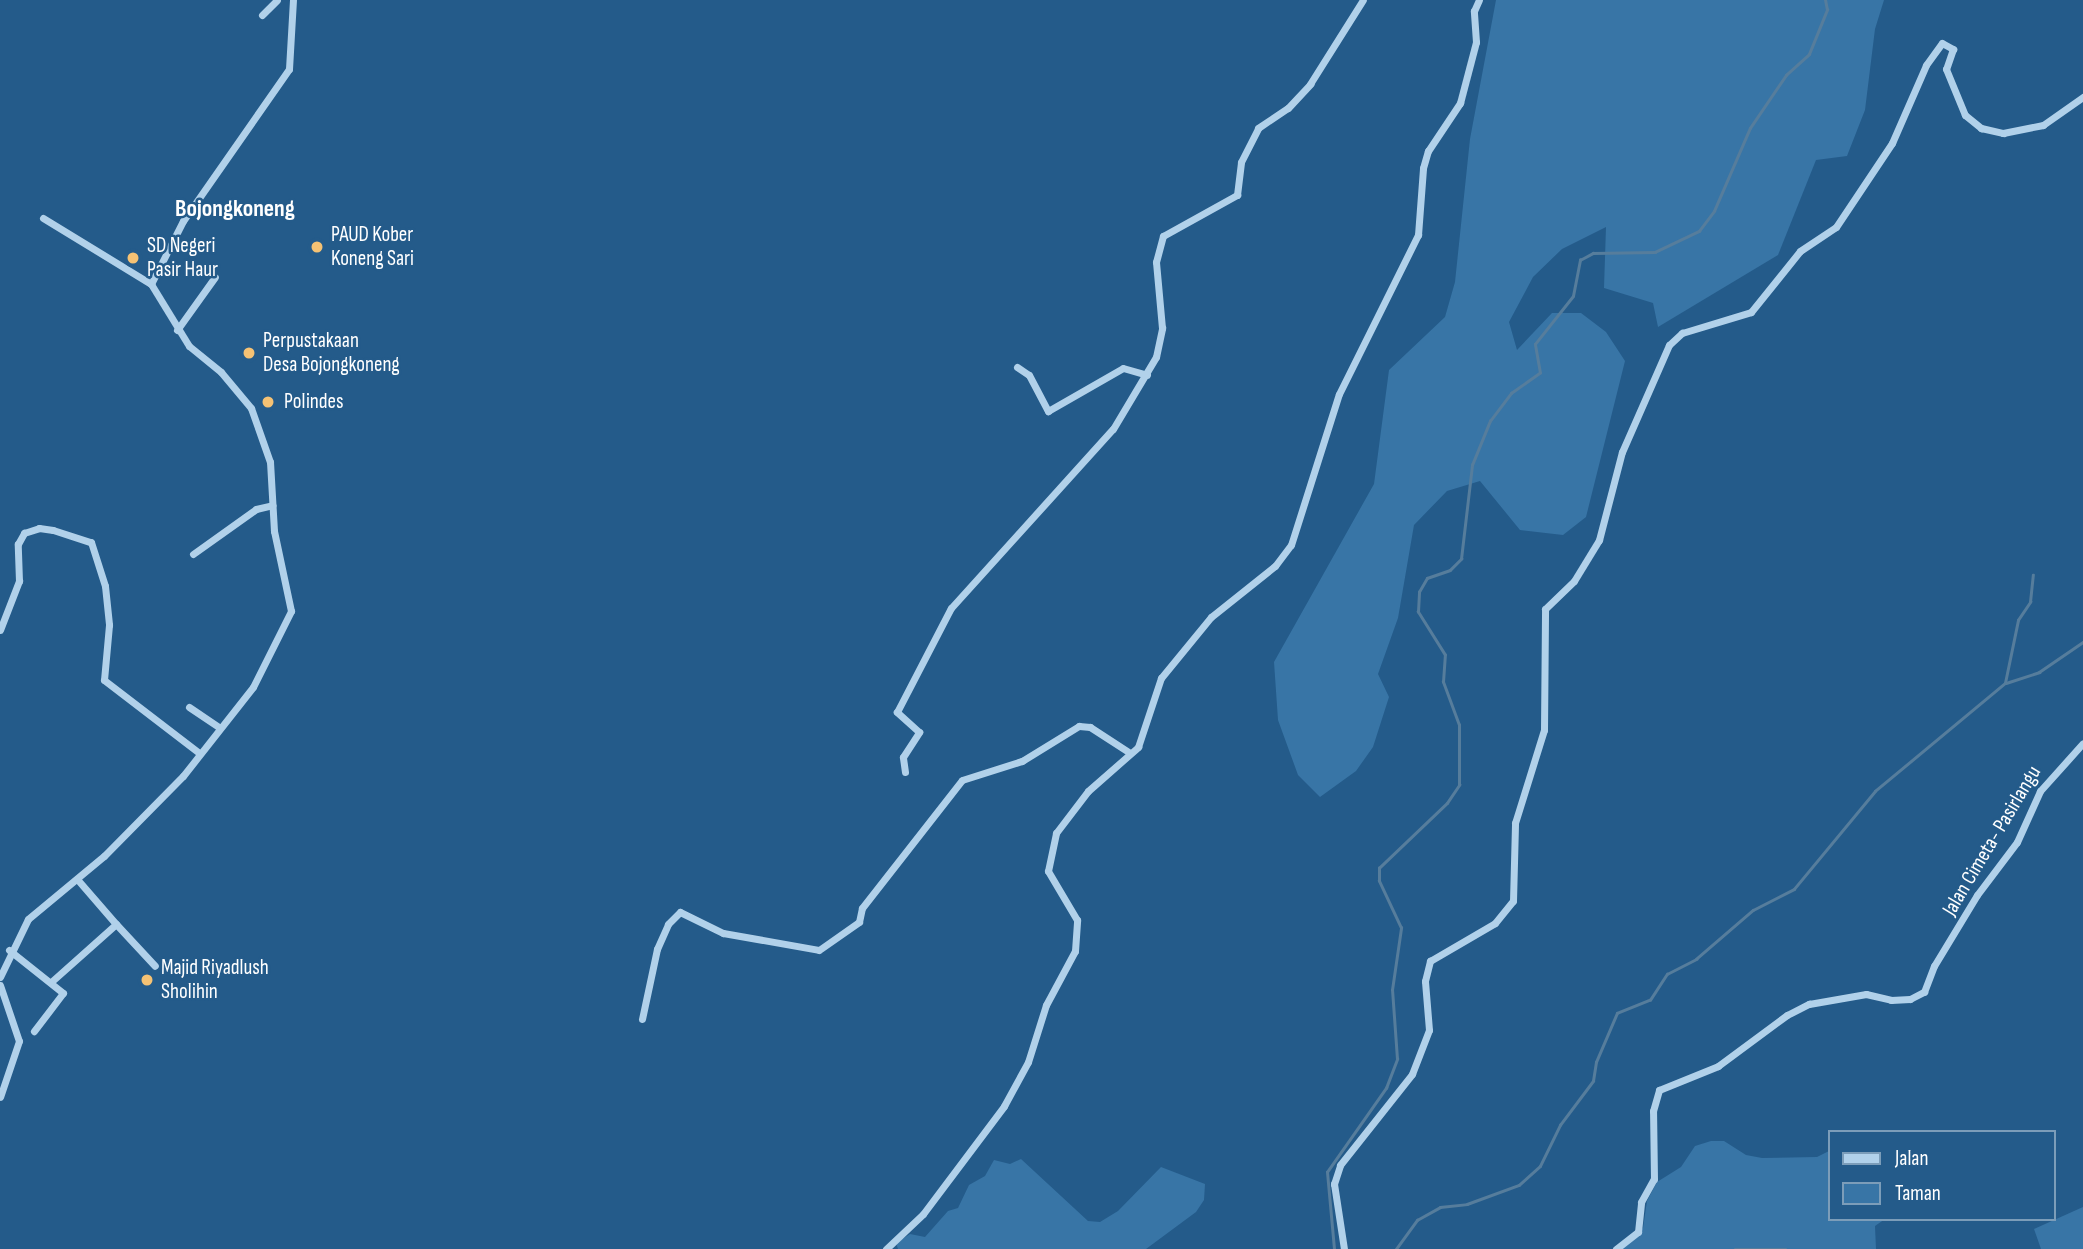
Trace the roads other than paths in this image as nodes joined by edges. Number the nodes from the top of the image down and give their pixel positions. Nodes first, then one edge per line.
1 (278, 0) edge
2 (293, 0) edge
3 (1363, 0) edge
4 (1479, 0) edge
5 (262, 15) dead end
6 (2083, 97) edge
7 (43, 218) dead end
8 (215, 277) dead end
9 (151, 284) junction
10 (177, 330) junction
11 (1017, 367) dead end
12 (1147, 375) junction
13 (273, 505) junction
14 (193, 554) dead end
15 (0, 630) edge
16 (189, 707) dead end
17 (219, 727) junction
18 (2083, 743) edge
19 (1130, 753) junction
20 (199, 754) junction
21 (905, 772) dead end
22 (77, 879) junction
23 (116, 924) junction
24 (9, 950) junction
25 (155, 967) dead end
26 (0, 977) edge
27 (51, 982) junction
28 (0, 985) edge
29 (642, 1019) dead end
30 (34, 1031) dead end
31 (0, 1097) edge
32 (886, 1249) edge
33 (1344, 1249) edge
34 (1616, 1249) edge

1 - 5 street
2 - 9 street
3 - 12 street
4 - 19 street
6 - 33 street
7 - 9 street
8 - 10 street
9 - 10 street
10 - 13 street
11 - 12 street
12 - 21 street
13 - 14 street
13 - 17 street
15 - 20 street
16 - 17 street
17 - 20 street
18 - 34 street, Jalan Cimeta- Pasirlangu
19 - 29 street
19 - 32 street
20 - 22 street
22 - 23 street
22 - 24 street
23 - 25 street
23 - 27 street
24 - 26 street
24 - 27 street
27 - 30 street
28 - 31 street

